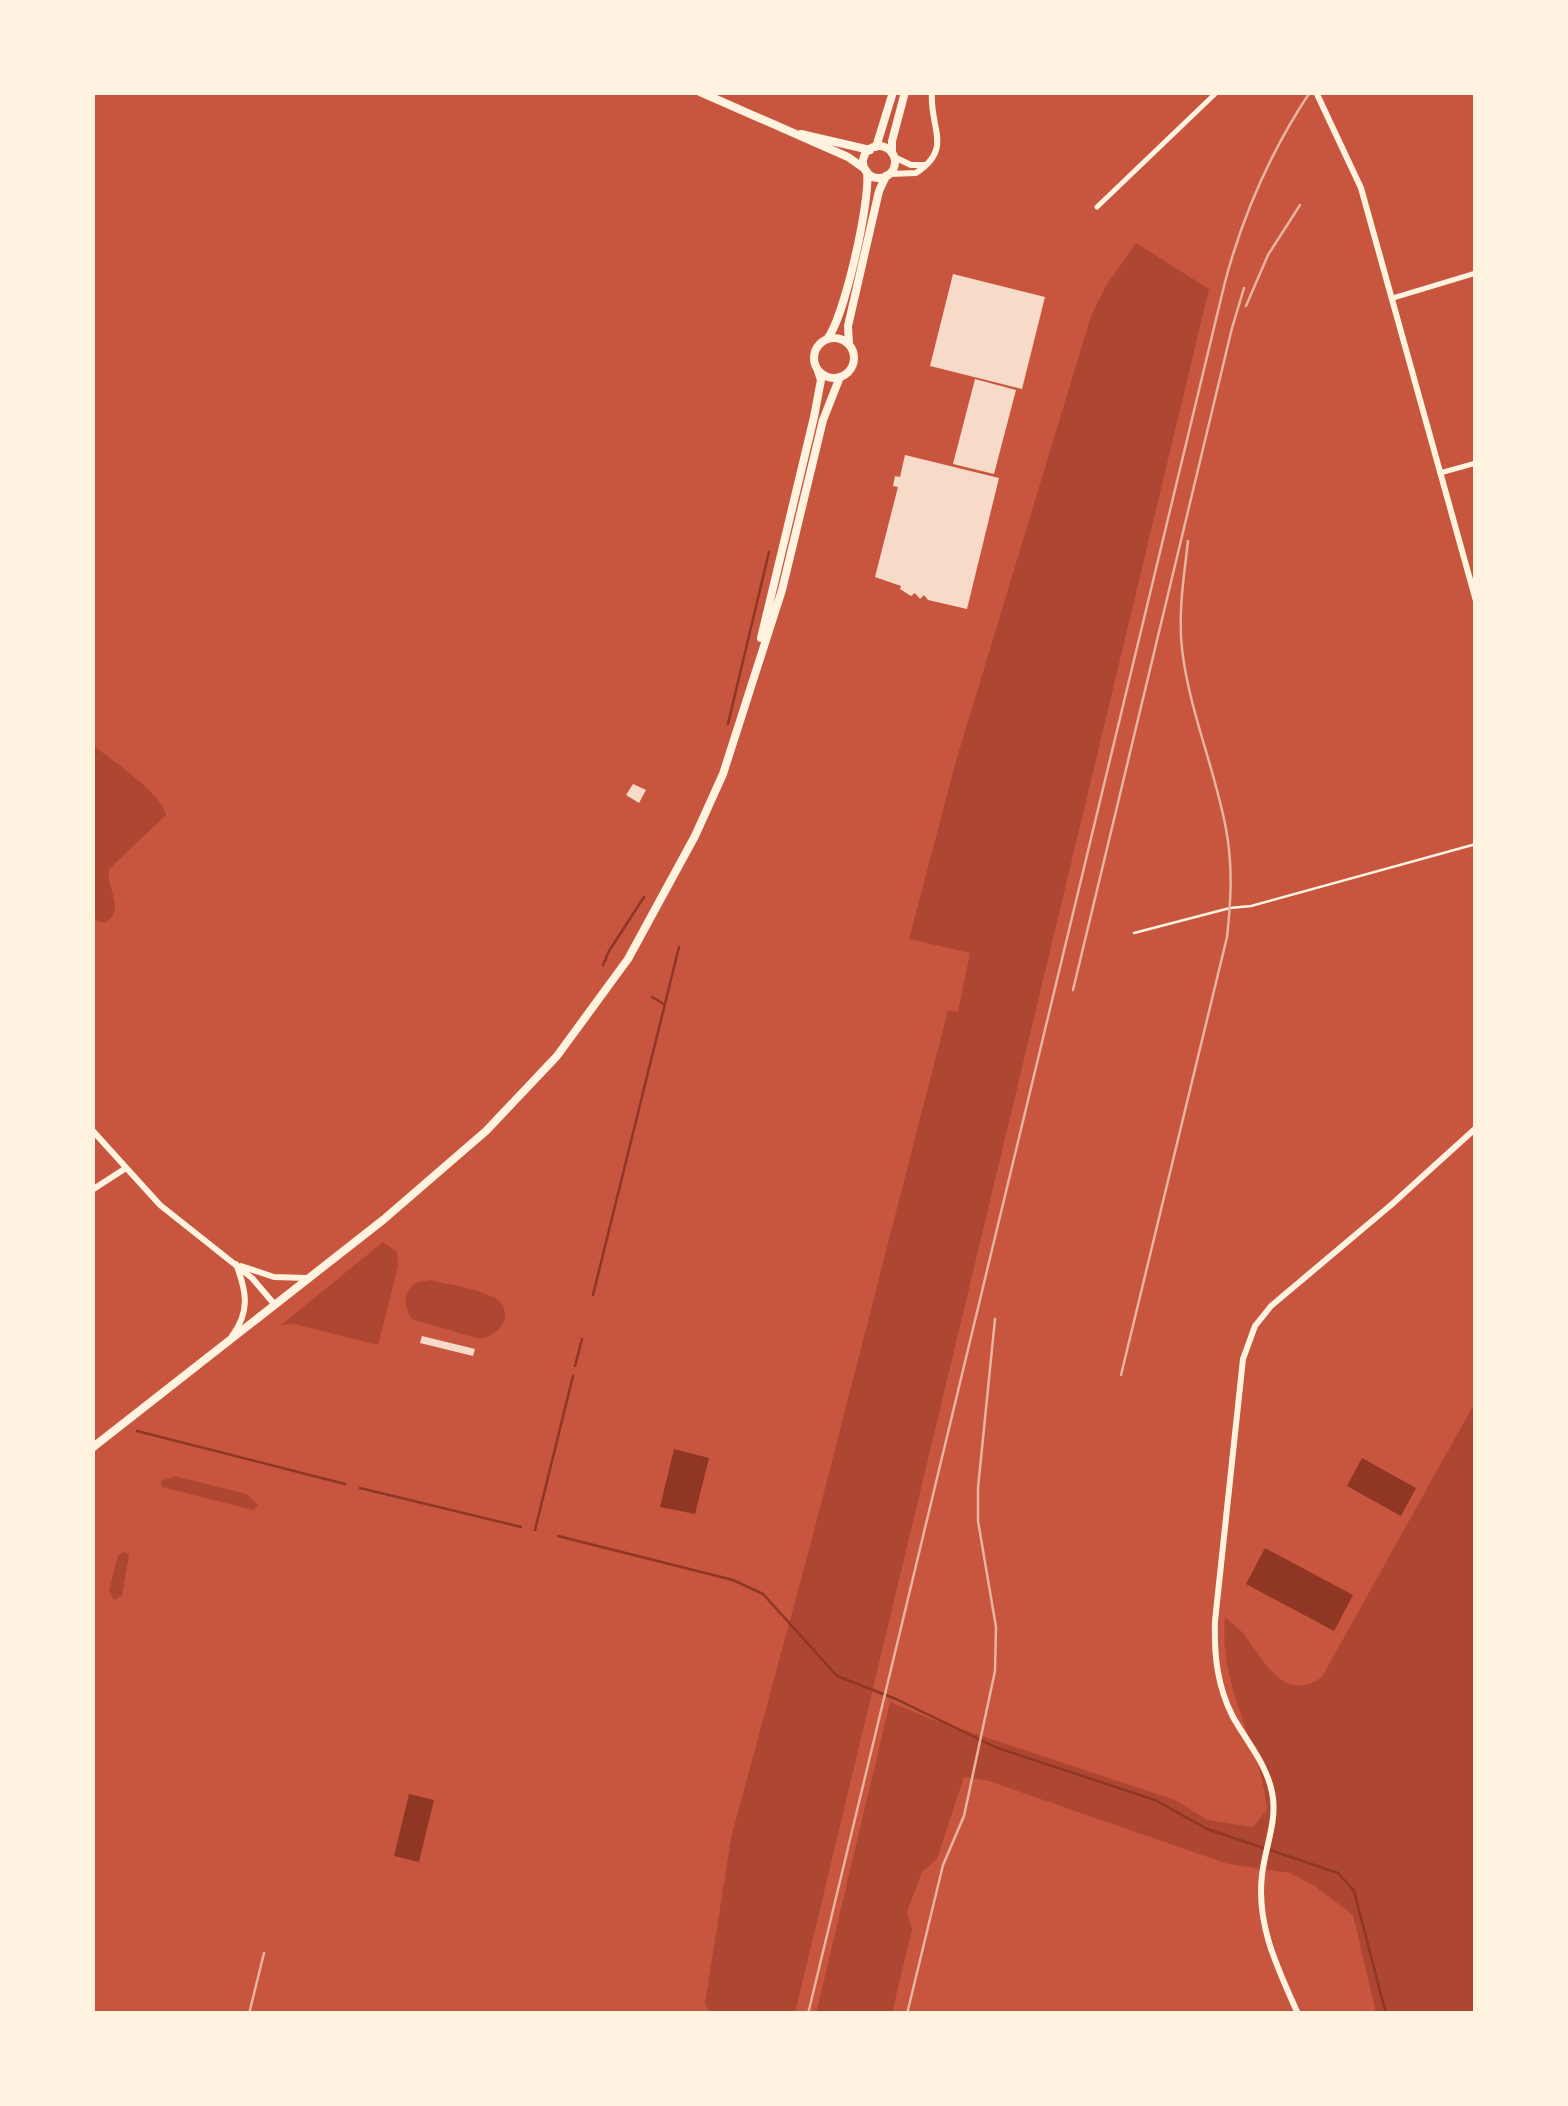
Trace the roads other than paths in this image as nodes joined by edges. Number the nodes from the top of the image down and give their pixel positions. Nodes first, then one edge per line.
1 (893, 92) edge
2 (905, 92) edge
3 (932, 92) edge
4 (1218, 92) edge
5 (1316, 92) edge
6 (704, 93) edge
7 (1327, 95) edge
8 (1321, 102) junction
9 (788, 131) junction
10 (873, 148) junction
11 (893, 155) junction
12 (927, 164) junction
13 (866, 171) junction
14 (888, 175) junction
15 (1096, 207) dead end
16 (1476, 273) edge
17 (1394, 298) junction
18 (827, 339) junction
19 (849, 344) junction
20 (818, 372) junction
21 (840, 377) junction
22 (1476, 462) edge
23 (1439, 473) junction
24 (1476, 601) edge
25 (753, 676) junction
26 (1476, 844) edge
27 (1134, 932) dead end
28 (1476, 1128) edge
29 (92, 1130) edge
30 (126, 1168) junction
31 (92, 1190) edge
32 (236, 1263) junction
33 (309, 1278) junction
34 (275, 1305) junction
35 (230, 1339) junction
36 (92, 1448) edge
37 (1298, 2014) edge

1 - 10 main road
2 - 11 main road
3 - 12 street
4 - 15 street
5 - 8 street
6 - 9 main road
7 - 8 street
8 - 17 street
9 - 10 main road
9 - 13 main road
10 - 11 main road
10 - 13 main road
11 - 12 street
11 - 14 main road
12 - 14 street
13 - 14 main road
13 - 18 main road
14 - 19 main road
16 - 17 street
17 - 23 street
18 - 19 main road
18 - 20 main road
19 - 21 main road
20 - 21 main road
20 - 25 main road
21 - 25 main road
22 - 23 street
23 - 24 street
25 - 33 main road
26 - 27 lane
28 - 37 street
29 - 30 street
30 - 31 street
30 - 32 street
32 - 33 street
32 - 34 street
32 - 35 street
33 - 34 main road
34 - 35 main road
35 - 36 main road

